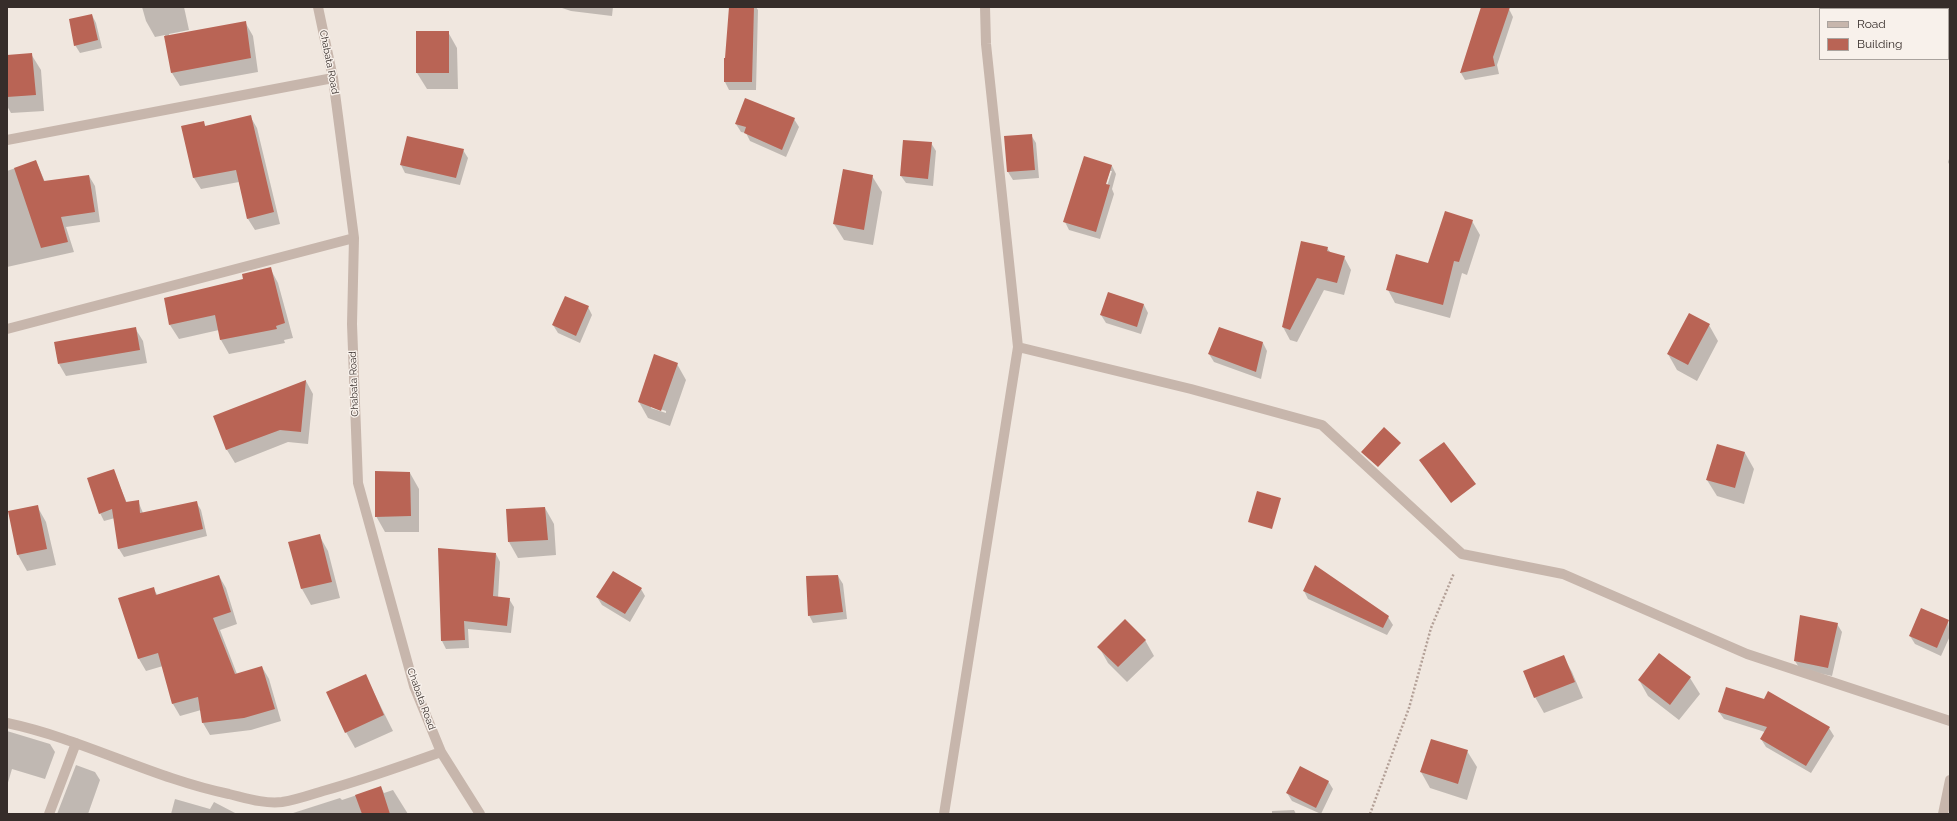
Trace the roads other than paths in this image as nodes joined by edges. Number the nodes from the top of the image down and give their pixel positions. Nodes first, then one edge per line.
1 (318, 7) edge
2 (985, 7) edge
3 (333, 78) junction
4 (7, 140) edge
5 (354, 238) junction
6 (7, 329) edge
7 (1018, 347) junction
8 (1950, 721) edge
9 (7, 723) edge
10 (76, 743) junction
11 (441, 752) junction
12 (1950, 780) edge
13 (49, 814) edge
14 (480, 814) edge
15 (944, 814) edge
16 (1943, 814) edge

1 - 3 street, Chabata Road
2 - 7 street
3 - 4 street
3 - 5 street, Chabata Road
5 - 6 street
5 - 11 street, Chabata Road
7 - 8 street
7 - 15 street
9 - 10 street
10 - 11 street
10 - 13 street
11 - 14 street, Chabata Road
12 - 16 street

